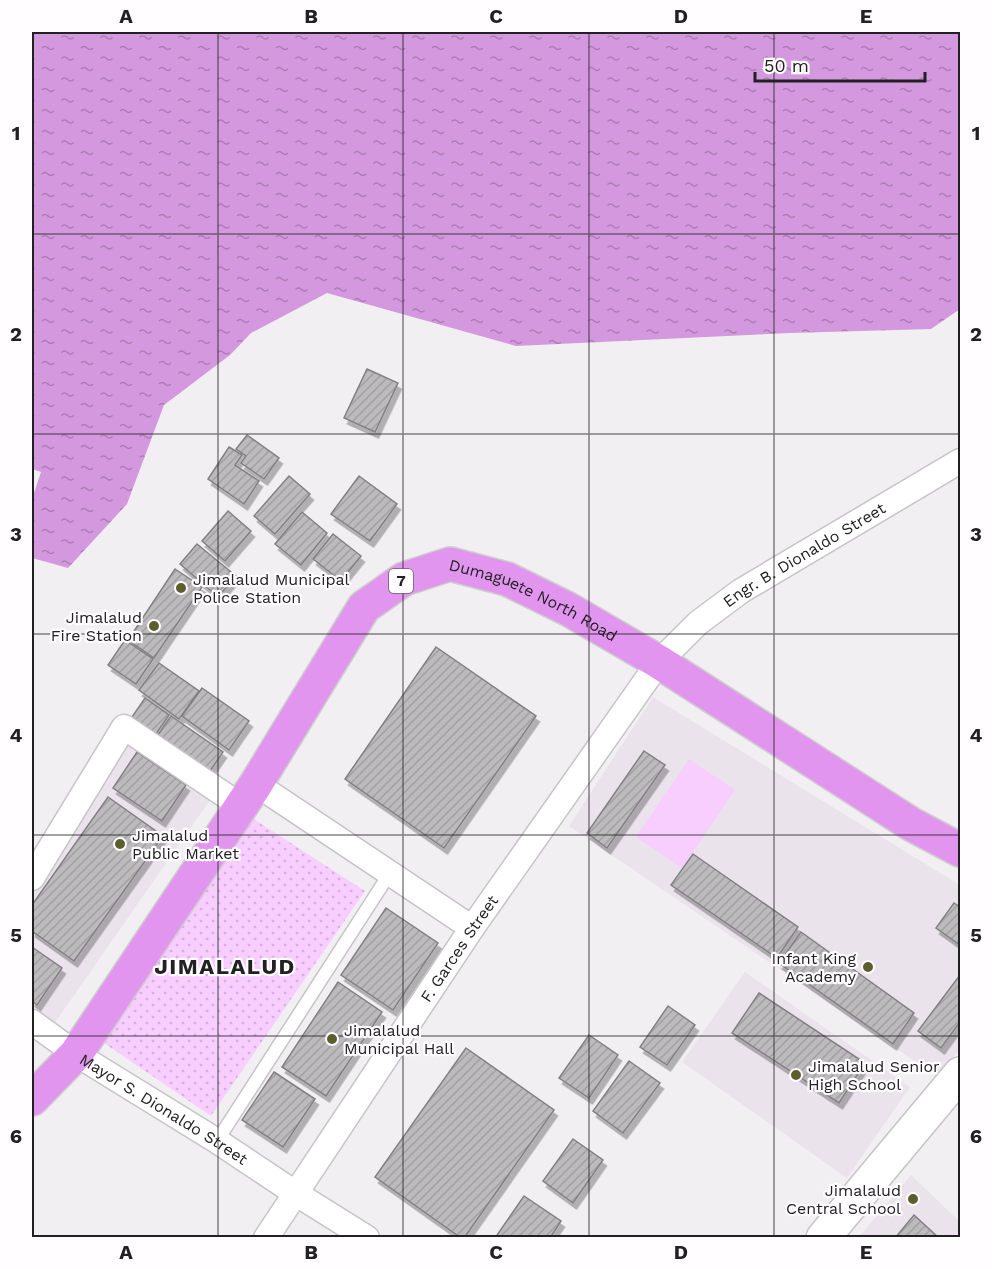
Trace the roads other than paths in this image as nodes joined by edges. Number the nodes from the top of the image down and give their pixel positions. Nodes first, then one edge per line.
1 (960, 461) edge
2 (659, 662) junction
3 (248, 795) junction
4 (960, 850) edge
5 (390, 873) junction
6 (32, 878) edge
7 (472, 928) junction
8 (32, 1022) edge
9 (76, 1054) junction
10 (960, 1074) edge
11 (32, 1099) edge
12 (217, 1141) junction
13 (295, 1192) junction
14 (266, 1238) edge
15 (367, 1238) edge
16 (823, 1238) edge

1 - 2 street, Engr. B. Dionaldo Street
2 - 3 highway, Dumaguete North Road / 7
2 - 4 highway, Dumaguete North Road / 7
2 - 7 street, F. Garces Street
3 - 5 street
3 - 6 street
3 - 9 highway, Dumaguete North Road / 7
5 - 7 street
5 - 12 lane
7 - 13 street, F. Garces Street
8 - 9 street, Mayor S. Dionaldo Street
9 - 11 highway, Dumaguete North Road / 7
9 - 12 street, Mayor S. Dionaldo Street
10 - 16 street
12 - 13 street, Mayor S. Dionaldo Street
13 - 14 street, F. Garces Street
13 - 15 street, Mayor S. Dionaldo Street

